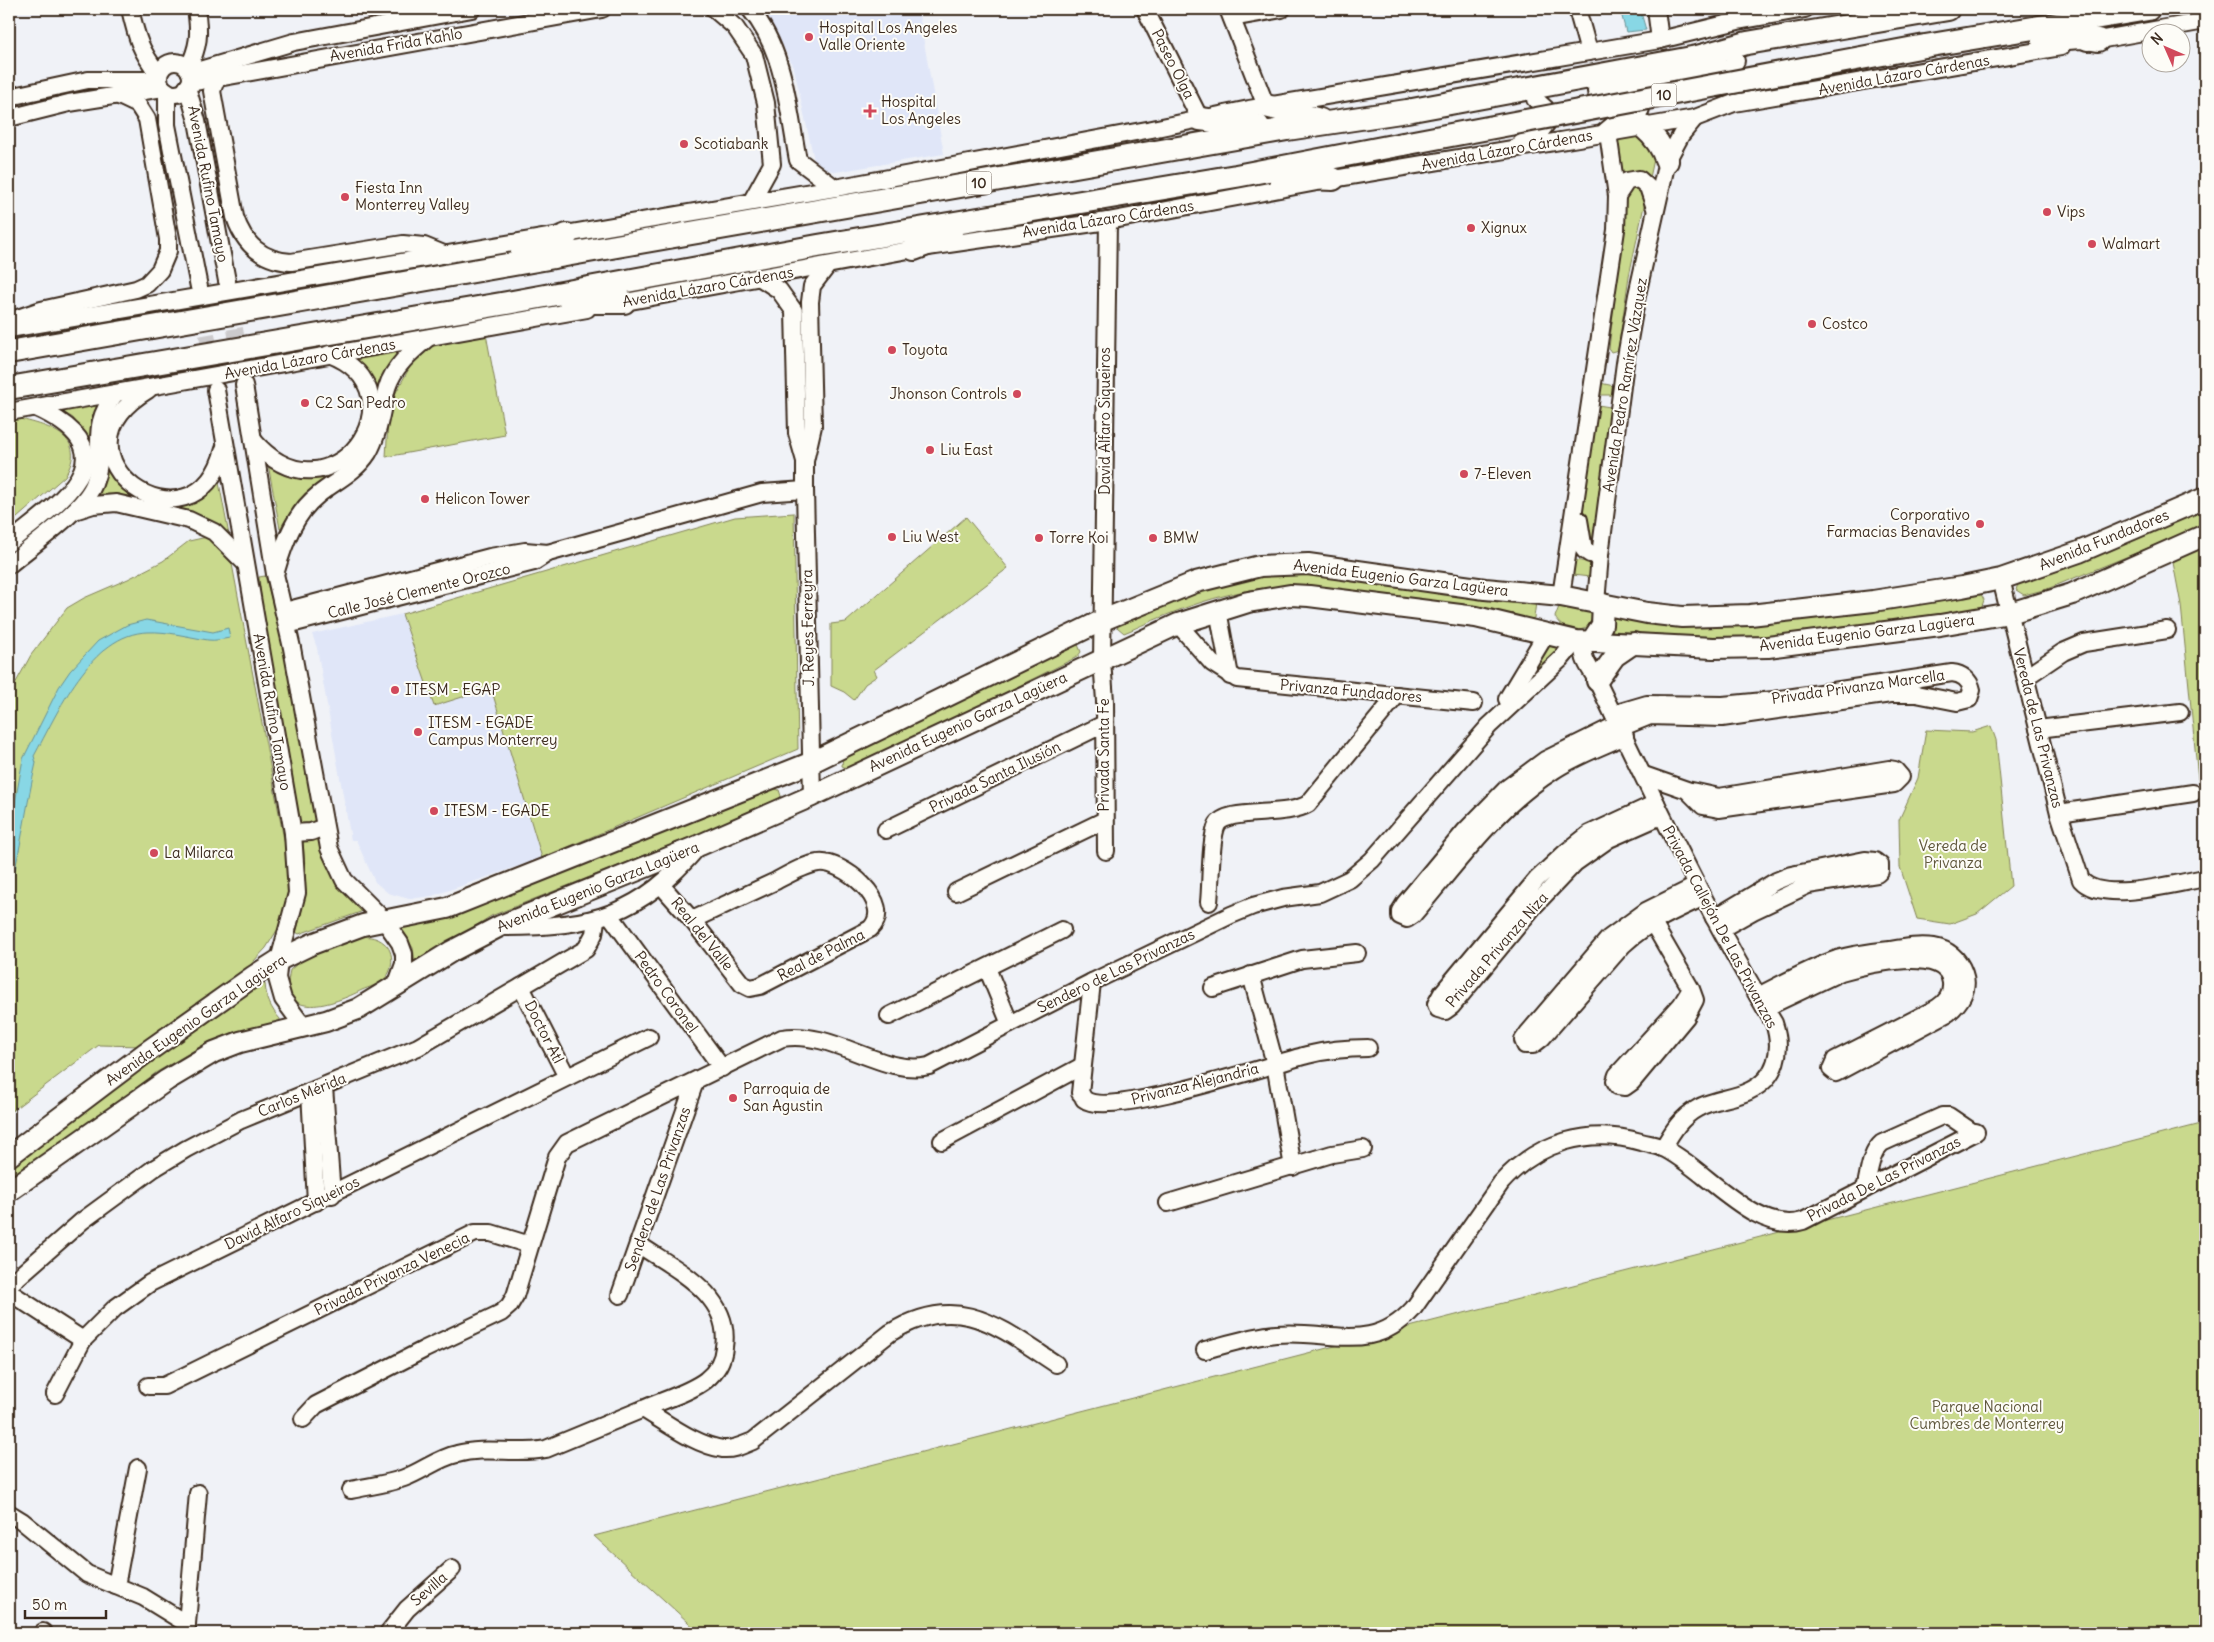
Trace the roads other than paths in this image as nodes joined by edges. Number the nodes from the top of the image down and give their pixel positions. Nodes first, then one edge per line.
1 (130, 9) edge
2 (196, 9) edge
3 (472, 9) edge
4 (602, 9) edge
5 (714, 9) edge
6 (750, 9) edge
7 (1145, 9) edge
8 (1282, 9) edge
9 (1577, 9) edge
10 (1656, 9) edge
11 (1805, 9) edge
12 (1948, 9) edge
13 (2148, 9) edge
14 (1230, 13) edge
15 (1893, 18) junction
16 (2205, 21) edge
17 (1660, 40) junction
18 (2098, 40) junction
19 (294, 42) junction
20 (1933, 45) junction
21 (1589, 52) junction
22 (1736, 61) junction
23 (280, 66) junction
24 (217, 77) junction
25 (189, 78) junction
26 (1674, 79) junction
27 (88, 80) junction
28 (162, 83) junction
29 (1634, 85) junction
30 (1587, 93) junction
31 (117, 95) junction
32 (9, 97) edge
33 (1535, 99) junction
34 (69, 103) junction
35 (1734, 103) junction
36 (1266, 106) junction
37 (1407, 111) junction
38 (1629, 117) junction
39 (9, 118) edge
40 (1200, 118) junction
41 (1695, 118) junction
42 (1333, 122) junction
43 (1287, 129) junction
44 (1608, 133) junction
45 (1499, 152) junction
46 (798, 160) junction
47 (1667, 161) junction
48 (772, 164) junction
49 (1236, 176) junction
50 (1333, 179) junction
51 (836, 188) junction
52 (1617, 196) junction
53 (751, 202) junction
54 (1655, 208) junction
55 (993, 218) junction
56 (1108, 221) junction
57 (567, 235) junction
58 (914, 249) junction
59 (446, 255) junction
60 (828, 265) junction
61 (471, 272) junction
62 (759, 278) junction
63 (227, 281) tunnel mouth
64 (199, 287) tunnel mouth
65 (624, 302) junction
66 (507, 303) junction
67 (9, 321) edge
68 (9, 329) edge
69 (1602, 335) junction
70 (428, 338) junction
71 (9, 352) edge
72 (329, 354) junction
73 (1625, 363) junction
74 (244, 385) tunnel mouth
75 (153, 387) junction
76 (9, 388) edge
77 (216, 390) tunnel mouth
78 (116, 393) junction
79 (36, 408) junction
80 (9, 412) edge
81 (253, 440) junction
82 (225, 444) junction
83 (805, 461) junction
84 (805, 490) junction
85 (1577, 498) junction
86 (2205, 498) edge
87 (72, 512) junction
88 (26, 529) junction
89 (2205, 535) edge
90 (39, 540) junction
91 (9, 543) edge
92 (1600, 555) junction
93 (245, 562) junction
94 (9, 565) edge
95 (1360, 571) junction
96 (275, 574) junction
97 (1393, 576) junction
98 (2001, 578) junction
99 (1561, 596) junction
100 (1350, 602) junction
101 (1600, 603) junction
102 (1383, 606) junction
103 (1218, 610) junction
104 (2010, 613) junction
105 (1682, 617) junction
106 (286, 618) junction
107 (1103, 620) junction
108 (1178, 624) junction
109 (2167, 630) dead end
110 (1546, 634) junction
111 (1222, 640) junction
112 (1584, 641) junction
113 (1634, 643) junction
114 (1670, 646) junction
115 (1200, 651) junction
116 (1561, 659) junction
117 (1102, 660) junction
118 (1593, 674) junction
119 (1230, 676) junction
120 (2026, 677) junction
121 (1397, 695) junction
122 (1474, 703) dead end
123 (1775, 706) junction
124 (2180, 712) dead end
125 (1104, 724) junction
126 (1619, 725) junction
127 (1489, 726) junction
128 (2038, 729) junction
129 (810, 763) junction
130 (1644, 774) junction
131 (1799, 791) junction
132 (2193, 793) dead end
133 (812, 796) junction
134 (1502, 801) junction
135 (1658, 809) junction
136 (2059, 813) junction
137 (1105, 820) junction
138 (324, 827) junction
139 (886, 830) dead end
140 (293, 833) junction
141 (700, 845) junction
142 (1106, 851) dead end
143 (2205, 878) edge
144 (661, 885) junction
145 (956, 892) dead end
146 (1699, 892) junction
147 (1209, 902) dead end
148 (1649, 916) junction
149 (603, 917) junction
150 (384, 920) junction
151 (692, 920) junction
152 (1718, 924) junction
153 (500, 926) junction
154 (1062, 930) dead end
155 (1357, 953) dead end
156 (1485, 953) dead end
157 (279, 960) junction
158 (987, 968) junction
159 (1251, 975) junction
160 (1092, 982) junction
161 (742, 984) joint
162 (1578, 985) dead end
163 (396, 986) junction
164 (521, 987) junction
165 (1213, 988) dead end
166 (1691, 988) junction
167 (1761, 1002) junction
168 (889, 1016) dead end
169 (1010, 1024) junction
170 (303, 1026) junction
171 (1898, 1034) dead end
172 (649, 1036) dead end
173 (1368, 1048) dead end
174 (1275, 1064) junction
175 (1082, 1066) junction
176 (722, 1068) junction
177 (567, 1077) junction
178 (695, 1082) junction
179 (317, 1089) junction
180 (942, 1141) dead end
181 (1664, 1148) junction
182 (1363, 1149) dead end
183 (9, 1156) edge
184 (1294, 1167) junction
185 (1866, 1189) junction
186 (9, 1191) edge
187 (332, 1195) junction
188 (316, 1202) junction
189 (1168, 1203) dead end
190 (638, 1244) junction
191 (530, 1245) junction
192 (9, 1285) edge
193 (9, 1292) edge
194 (620, 1295) dead end
195 (83, 1340) junction
196 (1205, 1350) dead end
197 (1056, 1364) dead end
198 (148, 1386) dead end
199 (55, 1394) dead end
200 (643, 1409) junction
201 (303, 1419) dead end
202 (138, 1468) dead end
203 (351, 1490) dead end
204 (198, 1493) dead end
205 (9, 1513) edge
206 (452, 1569) dead end
207 (116, 1586) junction
208 (187, 1628) edge
209 (388, 1633) edge

1 - 28 street
2 - 25 street
3 - 19 street, Avenida Frida Kahlo
4 - 23 street, Avenida Frida Kahlo
5 - 48 street
6 - 46 street
7 - 40 street, Paseo Olga
8 - 14 street
9 - 21 street
10 - 17 street
11 - 17 street
12 - 15 highway, 10
13 - 20 highway, Avenida Lázaro Cárdenas / 10
14 - 36 street
15 - 22 highway
15 - 37 highway, 10
16 - 18 street, Avenida Lázaro Cárdenas
17 - 21 street
18 - 20 highway
18 - 35 street, Avenida Lázaro Cárdenas
19 - 23 street
19 - 25 street, Avenida Frida Kahlo
20 - 49 highway, Avenida Lázaro Cárdenas / 10, bridge
21 - 36 street
22 - 26 highway
22 - 35 street
23 - 24 street, Avenida Frida Kahlo
24 - 25 street, Avenida Frida Kahlo
24 - 59 street
25 - 28 street
25 - 28 street
25 - 63 street, Avenida Rufino Tamayo
26 - 29 highway
26 - 38 highway
27 - 28 street
27 - 32 street
27 - 34 street
28 - 31 street
28 - 64 street, Avenida Rufino Tamayo
29 - 30 highway
29 - 38 highway
30 - 33 highway
30 - 38 highway
31 - 34 street
31 - 67 street
33 - 37 highway
33 - 45 street
34 - 39 street
35 - 41 street, Avenida Lázaro Cárdenas
36 - 40 street
36 - 42 highway
37 - 42 highway, 10
38 - 41 street, Avenida Lázaro Cárdenas
38 - 44 highway
38 - 44 street, Avenida Lázaro Cárdenas
38 - 47 highway
40 - 43 highway
40 - 51 street
41 - 47 street, Avenida Pedro Ramírez Vázquez
42 - 43 highway, 10
43 - 61 highway, 10
44 - 45 street, Avenida Lázaro Cárdenas
44 - 52 street, Avenida Pedro Ramírez Vázquez
45 - 50 street, Avenida Lázaro Cárdenas
46 - 48 street
46 - 51 street
47 - 54 street, Avenida Pedro Ramírez Vázquez
48 - 53 street
49 - 50 highway
49 - 55 highway, Avenida Lázaro Cárdenas / 10
50 - 56 street, Avenida Lázaro Cárdenas
51 - 53 street
52 - 54 street
52 - 69 street, Avenida Pedro Ramírez Vázquez
53 - 57 street
54 - 73 street, Avenida Pedro Ramírez Vázquez
55 - 58 highway
55 - 66 highway, Avenida Lázaro Cárdenas / 10
56 - 58 street, Avenida Lázaro Cárdenas
56 - 107 street, David Alfaro Siqueiros
57 - 59 street
57 - 61 highway
58 - 60 street, Avenida Lázaro Cárdenas
59 - 68 street
60 - 62 street, Avenida Lázaro Cárdenas
60 - 83 street, J. Reyes Ferreyra
61 - 71 highway, 10
62 - 65 street, Avenida Lázaro Cárdenas
62 - 83 street, J. Reyes Ferreyra
65 - 66 highway
65 - 70 street, Avenida Lázaro Cárdenas
66 - 76 highway, Avenida Lázaro Cárdenas / 10
69 - 73 street
69 - 85 street, Avenida Pedro Ramírez Vázquez
70 - 72 street, Avenida Lázaro Cárdenas
70 - 96 street
72 - 75 street, Avenida Lázaro Cárdenas
72 - 81 street
73 - 92 street, Avenida Pedro Ramírez Vázquez
74 - 81 street, Avenida Rufino Tamayo
75 - 78 street, Avenida Lázaro Cárdenas
75 - 82 street
77 - 82 street, Avenida Rufino Tamayo
78 - 79 street, Avenida Lázaro Cárdenas
78 - 87 street
79 - 80 street, Avenida Lázaro Cárdenas
79 - 88 street
81 - 96 street, Avenida Rufino Tamayo
82 - 93 street, Avenida Rufino Tamayo
83 - 84 street, J. Reyes Ferreyra
84 - 106 street, Calle José Clemente Orozco
84 - 129 street, J. Reyes Ferreyra
85 - 92 street
85 - 99 street, Avenida Pedro Ramírez Vázquez
86 - 98 main road, Avenida Fundadores
87 - 90 street
87 - 93 street
88 - 90 street
88 - 91 street
89 - 104 main road
90 - 94 street
92 - 101 street, Avenida Pedro Ramírez Vázquez
93 - 140 street, Avenida Rufino Tamayo
95 - 97 main road, Avenida Eugenio Garza Lagüera
95 - 100 main road
95 - 107 main road, Avenida Eugenio Garza Lagüera
96 - 106 street, Avenida Rufino Tamayo
97 - 99 main road, Avenida Eugenio Garza Lagüera
97 - 102 main road
98 - 104 street, Vereda de Las Privanzas
98 - 105 main road, Avenida Eugenio Garza Lagüera
99 - 101 main road, Avenida Eugenio Garza Lagüera
100 - 102 main road, Avenida Eugenio Garza Lagüera
100 - 103 main road, Avenida Eugenio Garza Lagüera
101 - 105 main road, Avenida Eugenio Garza Lagüera
101 - 112 main road
102 - 110 main road, Avenida Eugenio Garza Lagüera
103 - 108 main road, Avenida Eugenio Garza Lagüera
103 - 111 street
104 - 114 main road, Avenida Eugenio Garza Lagüera
104 - 120 street, Vereda de Las Privanzas
105 - 114 main road
106 - 138 street, Avenida Rufino Tamayo
107 - 117 street, David Alfaro Siqueiros
107 - 129 main road, Avenida Eugenio Garza Lagüera
108 - 115 street, Privanza Fundadores
108 - 117 main road, Avenida Eugenio Garza Lagüera
109 - 120 street
110 - 112 main road, Avenida Eugenio Garza Lagüera
110 - 127 street, Sendero de Las Privanzas
111 - 115 street
111 - 119 street
112 - 113 main road, Avenida Eugenio Garza Lagüera
112 - 116 street, Sendero de Las Privanzas
112 - 118 street, Privada Callejón De Las Privanzas
113 - 114 main road, Avenida Eugenio Garza Lagüera
113 - 118 main road
115 - 119 street, Privanza Fundadores
116 - 118 street
116 - 127 street, Sendero de Las Privanzas
117 - 125 street, Privada Santa Fe
117 - 133 main road, Avenida Eugenio Garza Lagüera
118 - 126 street, Privada Callejón De Las Privanzas
119 - 121 street, Privanza Fundadores
120 - 128 street, Vereda de Las Privanzas
121 - 122 street, Privanza Fundadores
121 - 147 street
123 - 123 street, Privada Privanza Marcella
123 - 126 street, Privada Privanza Marcella
124 - 128 street
125 - 137 street, Privada Santa Fe
125 - 139 street, Privada Santa Ilusión
126 - 130 street, Privada Callejón De Las Privanzas
126 - 134 street, Privada Privanza Marcella
127 - 160 street, Sendero de Las Privanzas
128 - 136 street, Vereda de Las Privanzas
129 - 133 street, J. Reyes Ferreyra
129 - 150 main road, Avenida Eugenio Garza Lagüera
130 - 131 street
130 - 135 street, Privada Callejón De Las Privanzas
131 - 131 street
132 - 136 street
133 - 141 main road, Avenida Eugenio Garza Lagüera
134 - 134 street
135 - 146 street, Privada Callejón De Las Privanzas
135 - 156 street, Privada Privanza Niza
136 - 143 street, Vereda de Las Privanzas
137 - 142 street, Privada Santa Fe
137 - 145 street
138 - 140 street
138 - 150 street, Avenida Rufino Tamayo
140 - 157 street, Avenida Rufino Tamayo
141 - 144 street
141 - 153 main road, Avenida Eugenio Garza Lagüera
144 - 149 street
144 - 151 street, Real del Valle
146 - 148 street
146 - 152 street, Privada Callejón De Las Privanzas
148 - 162 street
148 - 166 street
149 - 153 street
149 - 164 street, Carlos Mérida
149 - 176 street, Pedro Coronel
150 - 157 main road, Avenida Eugenio Garza Lagüera
150 - 163 street, Avenida Rufino Tamayo
151 - 161 street, Real del Valle
151 - 161 street, Real de Palma
152 - 152 street
152 - 167 street, Privada Callejón De Las Privanzas
153 - 163 main road, Avenida Eugenio Garza Lagüera
154 - 158 street
155 - 159 street
157 - 170 street, Avenida Rufino Tamayo
157 - 183 main road, Avenida Eugenio Garza Lagüera
158 - 168 street
158 - 169 street
159 - 165 street
159 - 174 street, Privanza Alejandría
160 - 169 street, Sendero de Las Privanzas
160 - 175 street, Privanza Alejandría
163 - 170 main road, Avenida Eugenio Garza Lagüera
164 - 177 street, Doctor Atl
164 - 179 street, Carlos Mérida
166 - 166 street
167 - 171 street
167 - 181 street, Privada Callejón De Las Privanzas
169 - 176 street, Sendero de Las Privanzas
170 - 186 main road, Avenida Eugenio Garza Lagüera
172 - 177 street, David Alfaro Siqueiros
173 - 174 street, Privanza Alejandría
174 - 175 street, Privanza Alejandría
174 - 184 street, Privanza Alejandría
175 - 180 street
176 - 178 street, Sendero de Las Privanzas
177 - 187 street, David Alfaro Siqueiros
178 - 190 street, Sendero de Las Privanzas
178 - 191 street, Sendero de Las Privanzas
179 - 187 street
179 - 188 street
179 - 192 street, Carlos Mérida
181 - 185 street, Privada De Las Privanzas
181 - 196 street
182 - 184 street
184 - 189 street
185 - 185 street, Privada De Las Privanzas
187 - 188 street, David Alfaro Siqueiros
188 - 195 street, David Alfaro Siqueiros
190 - 194 street, Sendero de Las Privanzas
190 - 200 street
191 - 198 street, Privada Privanza Venecia
191 - 201 street
193 - 195 street
195 - 199 street, David Alfaro Siqueiros
197 - 200 street
200 - 203 street
202 - 207 street
204 - 208 street
205 - 207 street
206 - 209 street, Sevilla
207 - 208 street

